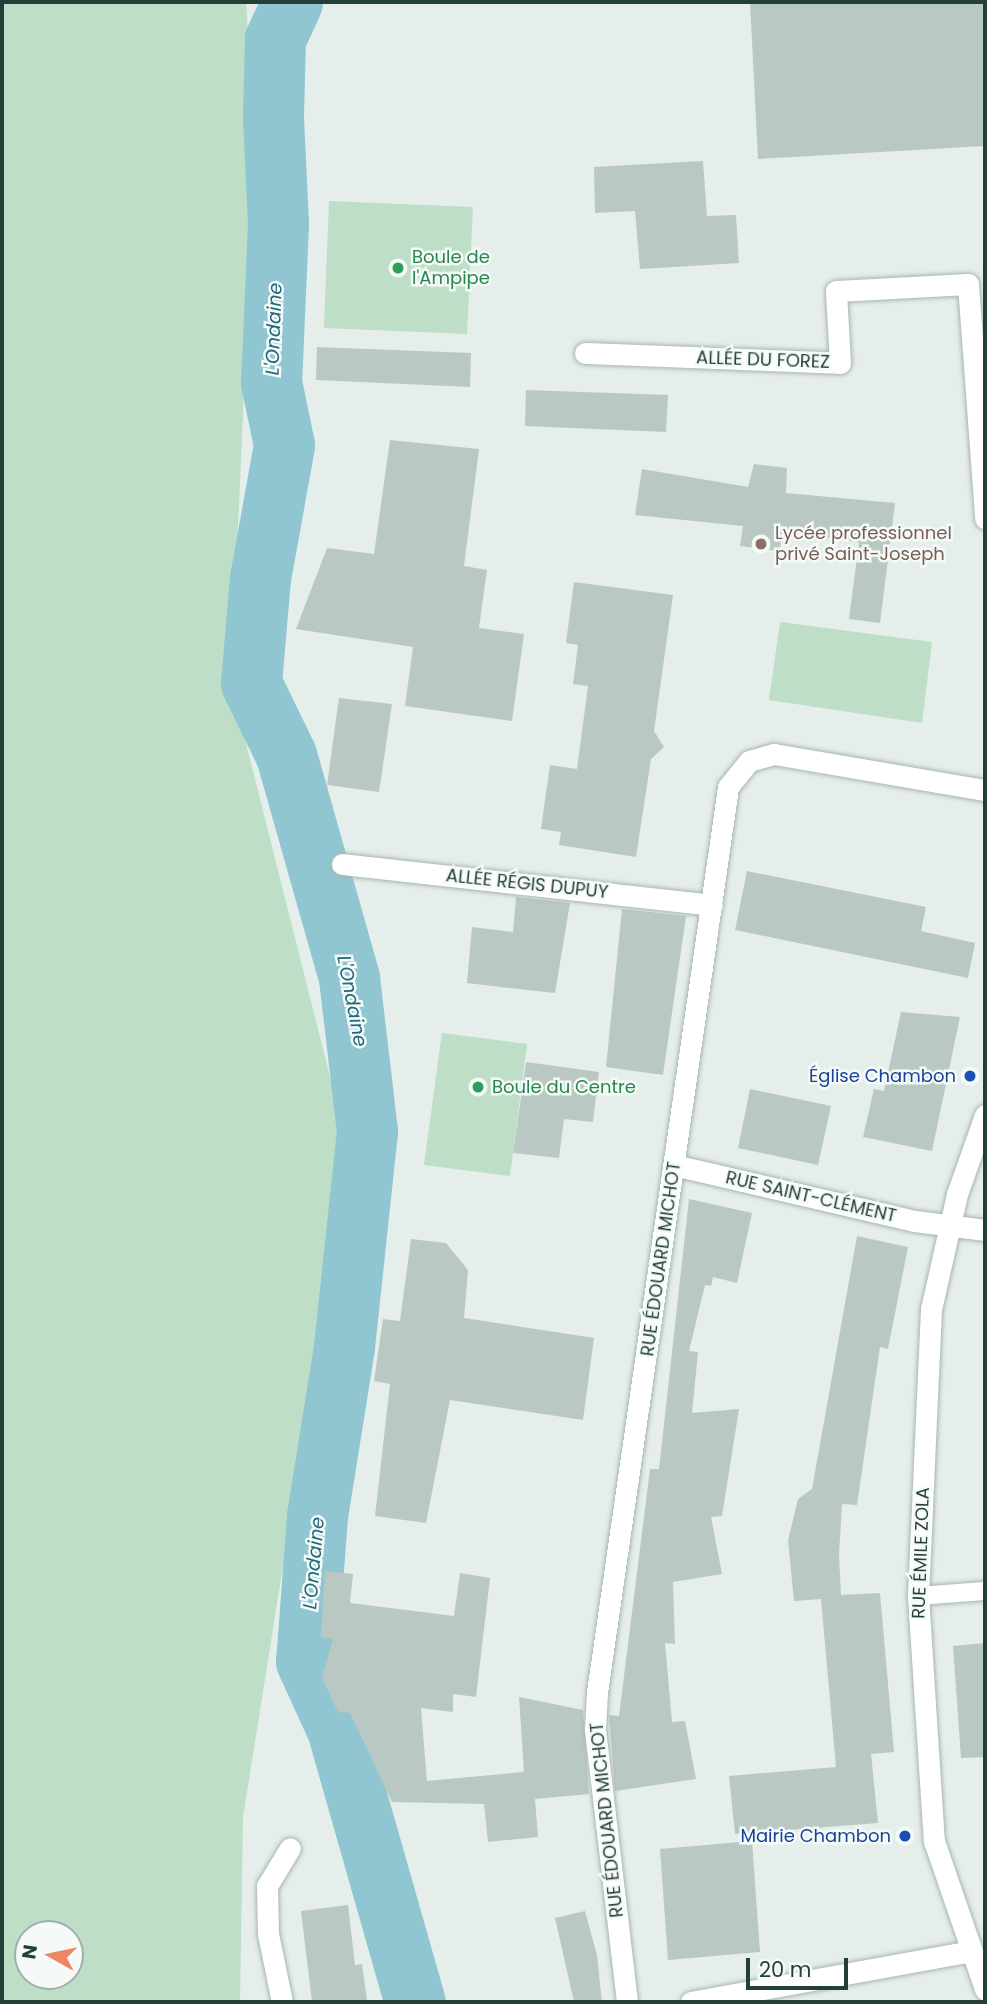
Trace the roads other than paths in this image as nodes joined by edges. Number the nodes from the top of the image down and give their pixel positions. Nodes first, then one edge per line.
1 (585, 353) dead end
2 (985, 518) edge
3 (985, 790) edge
4 (342, 864) dead end
5 (712, 905) junction
6 (985, 1115) edge
7 (674, 1165) junction
8 (949, 1226) junction
9 (985, 1230) edge
10 (985, 1591) edge
11 (918, 1596) junction
12 (290, 1848) dead end
13 (971, 1951) junction
14 (985, 1989) edge
15 (282, 2002) edge
16 (627, 2002) edge
17 (691, 2002) edge

1 - 2 street, ALLÉE DU FOREZ
3 - 5 street, RUE ÉDOUARD MICHOT
4 - 5 street, ALLÉE RÉGIS DUPUY
5 - 7 street, RUE ÉDOUARD MICHOT
6 - 8 street, RUE ÉMILE ZOLA
7 - 8 street, RUE SAINT-CLÉMENT
7 - 16 street, RUE ÉDOUARD MICHOT
8 - 9 street, RUE SAINT-CLÉMENT
8 - 11 street, RUE ÉMILE ZOLA
10 - 11 lane
11 - 13 street, RUE ÉMILE ZOLA
12 - 15 street
13 - 14 street, RUE ÉMILE ZOLA
13 - 17 street

